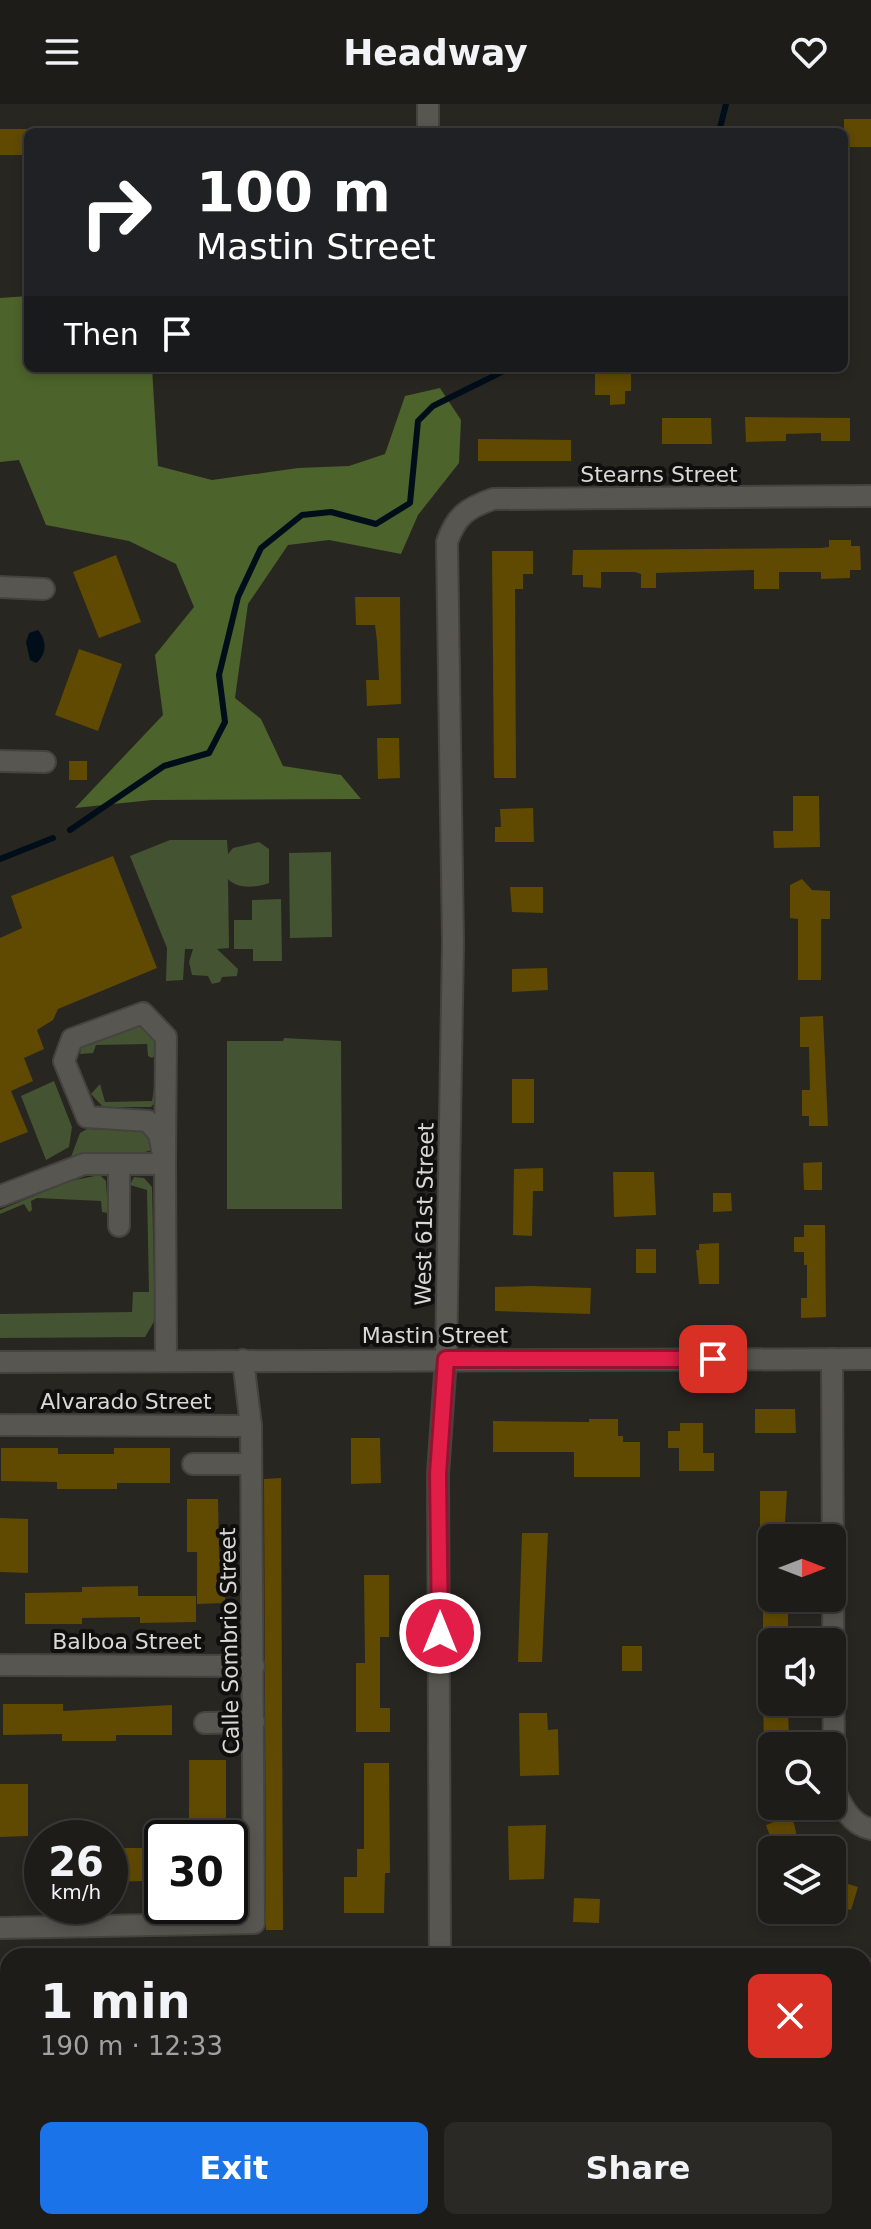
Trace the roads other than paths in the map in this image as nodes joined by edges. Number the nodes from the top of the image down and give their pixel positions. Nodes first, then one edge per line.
1 (428, 104) edge
2 (428, 128) edge
3 (871, 496) edge
4 (454, 521) joint
5 (0, 587) edge
6 (44, 589) dead end
7 (0, 761) edge
8 (45, 762) dead end
9 (165, 1164) junction
10 (119, 1165) junction
11 (0, 1196) edge
12 (119, 1226) dead end
13 (446, 1359) junction
14 (832, 1359) junction
15 (871, 1359) edge
16 (243, 1360) junction
17 (166, 1361) junction
18 (0, 1362) edge
19 (0, 1425) edge
20 (251, 1426) junction
21 (193, 1464) dead end
22 (251, 1464) junction
23 (0, 1665) edge
24 (254, 1666) junction
25 (254, 1722) junction
26 (205, 1723) dead end
27 (871, 1829) edge
28 (0, 1928) edge
29 (440, 1948) edge

1 - 2 street
3 - 4 street, Stearns Street
4 - 13 street, West 61st Street
5 - 6 street
7 - 8 street
9 - 9 street
9 - 10 street
9 - 17 street
10 - 11 street
10 - 12 street
13 - 14 street, Mastin Street
13 - 16 street, Mastin Street
13 - 29 street, West 61st Street
14 - 15 street, Mastin Street
14 - 27 street
16 - 17 street, Mastin Street
16 - 20 street, Calle Sombrio Street
17 - 18 street, Mastin Street
19 - 20 street, Alvarado Street
20 - 22 street, Calle Sombrio Street
21 - 22 street
22 - 24 street, Calle Sombrio Street
23 - 24 street, Balboa Street
24 - 25 street, Calle Sombrio Street
25 - 26 street
25 - 28 street, Calle Sombrio Street

